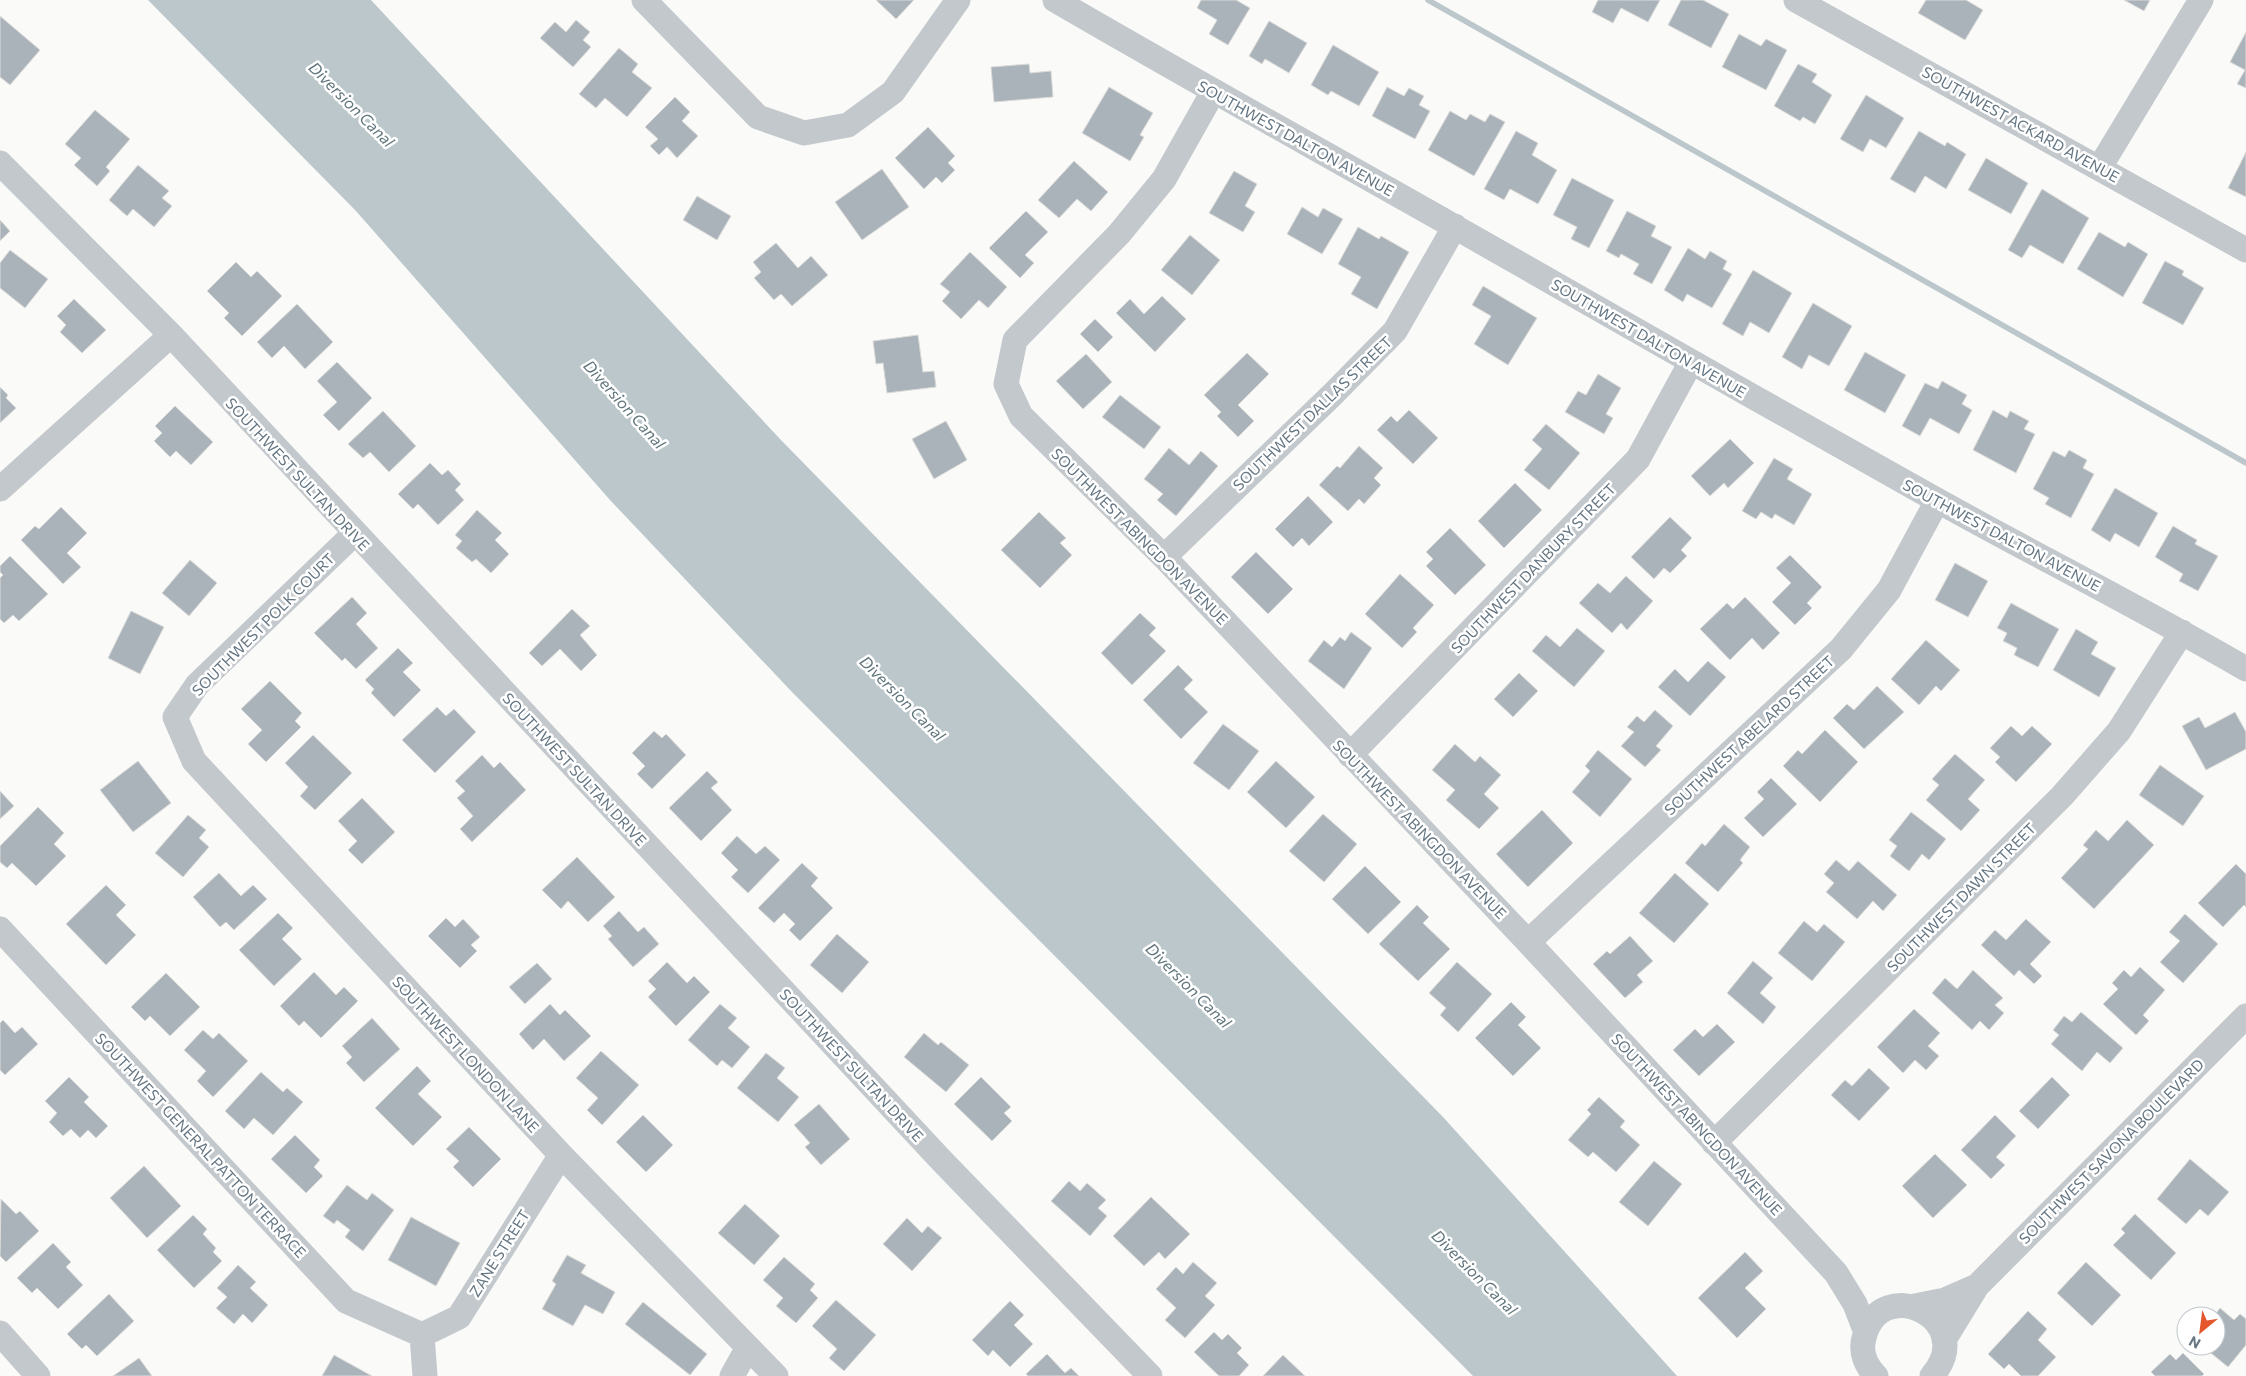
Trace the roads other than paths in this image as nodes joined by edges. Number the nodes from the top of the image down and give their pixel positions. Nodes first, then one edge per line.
1 (644, 0) edge
2 (958, 0) edge
3 (1055, 0) edge
4 (1796, 0) edge
5 (2201, 0) edge
6 (1213, 92) junction
7 (0, 163) edge
8 (2100, 167) junction
9 (1454, 226) junction
10 (2246, 250) edge
11 (171, 335) junction
12 (1691, 362) junction
13 (0, 489) edge
14 (1937, 501) junction
15 (354, 534) junction
16 (1164, 557) junction
17 (2182, 632) junction
18 (2246, 669) edge
19 (175, 717) joint
20 (1350, 755) junction
21 (0, 929) edge
22 (1528, 942) junction
23 (2246, 1016) edge
24 (1714, 1142) junction
25 (561, 1155) junction
26 (1836, 1273) junction
27 (1977, 1286) junction
28 (1915, 1306) junction
29 (1890, 1307) junction
30 (1865, 1330) junction
31 (0, 1333) edge
32 (422, 1335) junction
33 (747, 1349) junction
34 (1942, 1363) edge
35 (1859, 1365) edge
36 (38, 1376) edge
37 (426, 1376) edge
38 (732, 1376) edge
39 (776, 1376) edge
40 (1150, 1376) edge
41 (1876, 1376) edge

1 - 2 street
3 - 6 street, SOUTHWEST DALTON AVENUE
4 - 8 street, SOUTHWEST ACKARD AVENUE
5 - 8 street
6 - 9 street, SOUTHWEST DALTON AVENUE
6 - 16 street, SOUTHWEST ABINGDON AVENUE
7 - 11 street, SOUTHWEST SULTAN DRIVE
8 - 10 street, SOUTHWEST ACKARD AVENUE
9 - 12 street, SOUTHWEST DALTON AVENUE
9 - 16 street, SOUTHWEST DALLAS STREET
11 - 13 street
11 - 15 street, SOUTHWEST SULTAN DRIVE
12 - 14 street, SOUTHWEST DALTON AVENUE
12 - 20 street, SOUTHWEST DANBURY STREET
14 - 17 street, SOUTHWEST DALTON AVENUE
14 - 22 street, SOUTHWEST ABELARD STREET
15 - 19 street, SOUTHWEST POLK COURT
15 - 40 street, SOUTHWEST SULTAN DRIVE
16 - 20 street, SOUTHWEST ABINGDON AVENUE
17 - 18 street, SOUTHWEST DALTON AVENUE
17 - 24 street, SOUTHWEST DAWN STREET
19 - 25 street, SOUTHWEST LONDON LANE
20 - 22 street, SOUTHWEST ABINGDON AVENUE
21 - 32 street, SOUTHWEST GENERAL PATTON TERRACE
22 - 24 street, SOUTHWEST ABINGDON AVENUE
23 - 27 street, SOUTHWEST SAVONA BOULEVARD
24 - 26 street, SOUTHWEST ABINGDON AVENUE
25 - 32 street, ZANE STREET
25 - 33 street, SOUTHWEST LONDON LANE
26 - 29 street, SOUTHWEST ABINGDON AVENUE
26 - 30 street, SOUTHWEST ABINGDON AVENUE
27 - 28 street, SOUTHWEST SAVONA BOULEVARD
27 - 34 street, SOUTHWEST SAVONA BOULEVARD
28 - 29 street, SOUTHWEST SAVONA BOULEVARD
28 - 34 street
29 - 30 street
30 - 35 street
31 - 36 street
32 - 37 street
33 - 38 street
33 - 39 street, SOUTHWEST LONDON LANE
35 - 41 street

